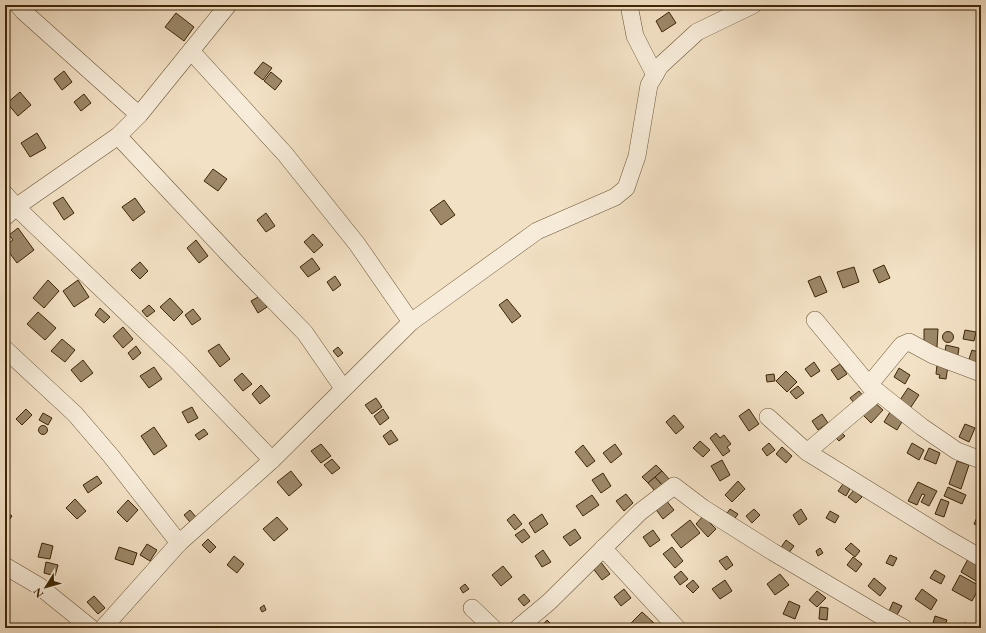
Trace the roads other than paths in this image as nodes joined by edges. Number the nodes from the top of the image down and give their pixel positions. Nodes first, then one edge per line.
1 (18, 5) edge
2 (629, 5) edge
3 (753, 5) edge
4 (225, 6) edge
5 (191, 51) junction
6 (655, 75) junction
7 (139, 115) junction
8 (118, 136) junction
9 (9, 206) edge
10 (815, 320) dead end
11 (411, 322) junction
12 (5, 349) edge
13 (981, 373) edge
14 (343, 388) junction
15 (874, 389) junction
16 (768, 417) dead end
17 (807, 452) junction
18 (272, 460) junction
19 (981, 460) edge
20 (179, 543) junction
21 (604, 548) junction
22 (981, 558) edge
23 (5, 566) edge
24 (472, 608) dead end
25 (91, 628) edge
26 (104, 628) edge
27 (493, 628) edge
28 (518, 628) edge
29 (677, 628) edge
30 (904, 628) edge

1 - 7 street
2 - 6 street
3 - 6 street
4 - 5 street
5 - 7 street
5 - 11 street
6 - 11 street
7 - 8 street
8 - 9 street
8 - 14 street
9 - 18 street
10 - 15 street
11 - 14 street
12 - 20 street
13 - 15 street
14 - 18 street
15 - 17 street
15 - 19 street
16 - 17 street
17 - 22 street
18 - 20 street
20 - 26 street
21 - 28 street
21 - 29 street
21 - 30 street
23 - 25 street
24 - 27 street

